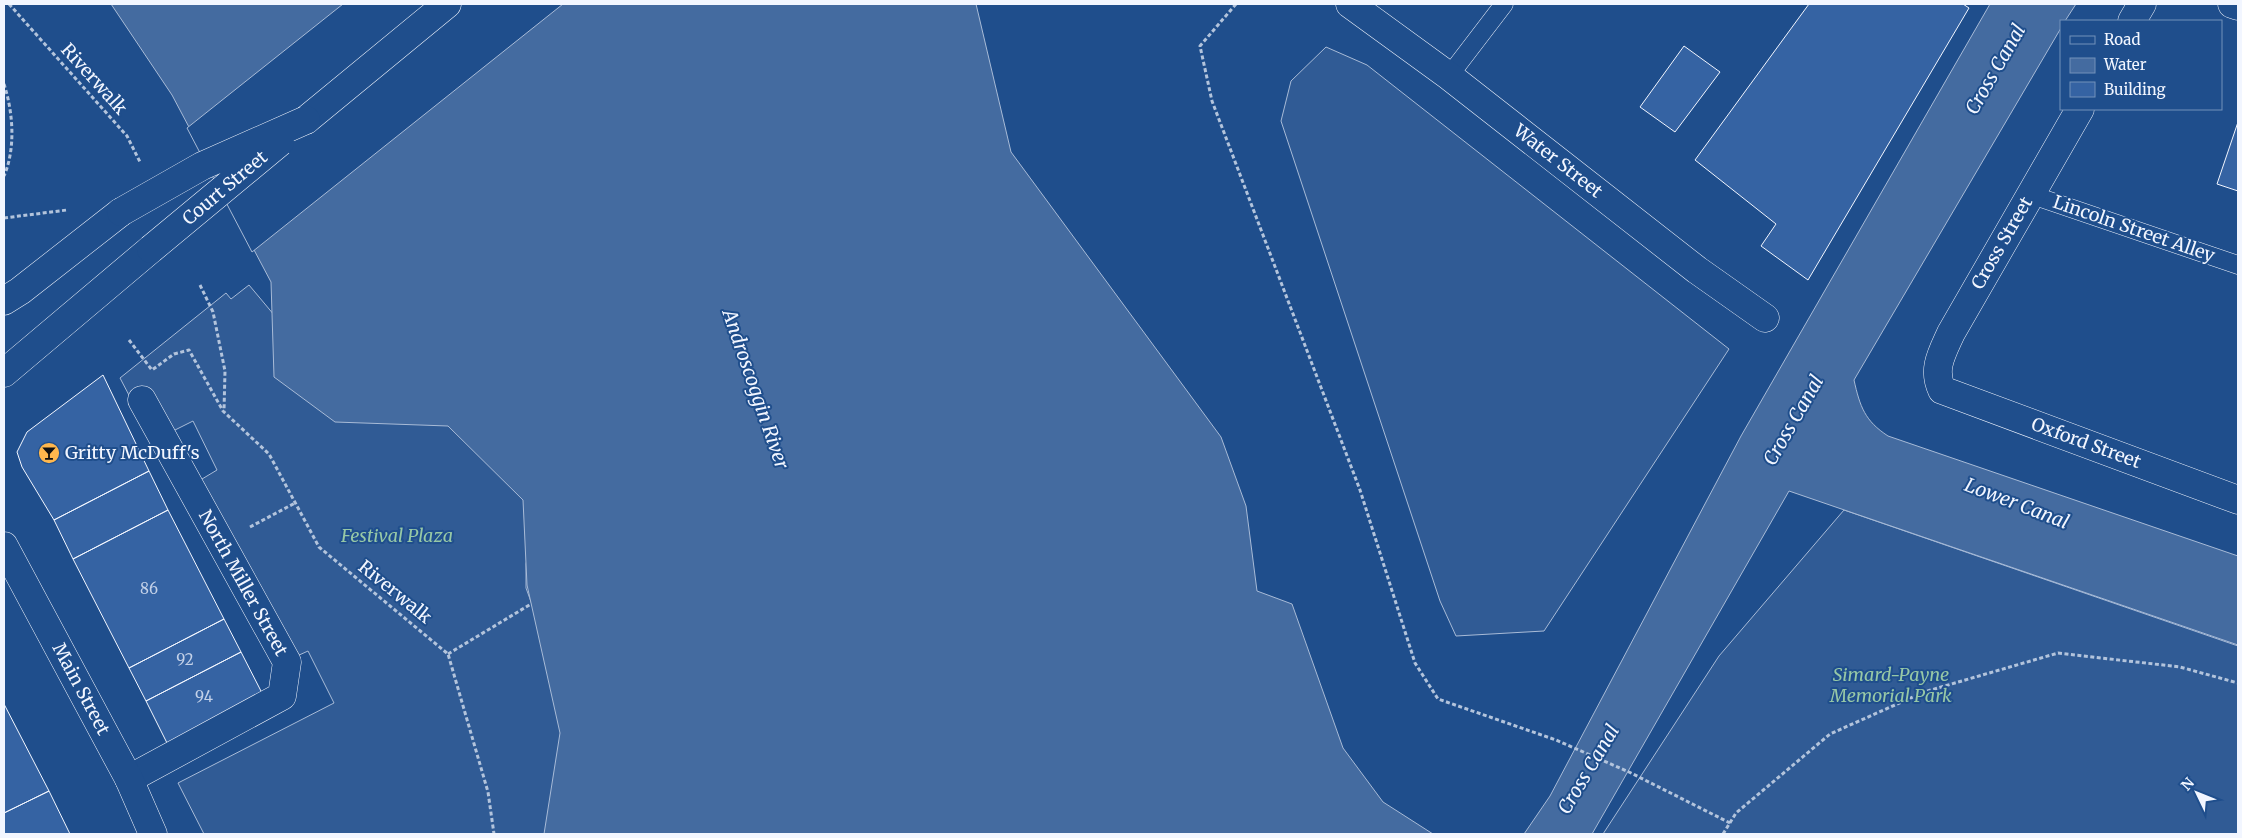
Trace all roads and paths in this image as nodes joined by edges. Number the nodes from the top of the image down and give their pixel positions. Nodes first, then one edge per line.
1 (9, 4) edge
2 (447, 4) edge
3 (1236, 4) edge
4 (1352, 4) edge
5 (1504, 4) edge
6 (2142, 4) edge
7 (2232, 4) edge
8 (2238, 6) edge
9 (2133, 20) edge
10 (1449, 76) junction
11 (4, 84) edge
12 (2079, 110) edge
13 (306, 120) junction
14 (140, 162) dead end
15 (4, 176) edge
16 (2029, 194) junction
17 (76, 211) dead end
18 (4, 218) edge
19 (2238, 265) edge
20 (200, 285) dead end
21 (4, 301) edge
22 (1765, 318) dead end
23 (129, 340) dead end
24 (4, 373) edge
25 (1938, 382) joint
26 (142, 400) dead end
27 (224, 412) junction
28 (2238, 500) edge
29 (295, 503) junction
30 (221, 543) junction
31 (4, 546) edge
32 (531, 604) dead end
33 (448, 654) junction
34 (2238, 683) edge
35 (129, 780) junction
36 (1730, 823) junction
37 (153, 834) edge
38 (494, 834) edge
39 (1723, 834) edge

1 - 14 path, Riverwalk
2 - 13 main road, Court Street
3 - 36 path
4 - 10 main road, Water Street
5 - 10 lane
6 - 9 main road
7 - 8 main road
10 - 22 main road, Water Street
11 - 15 path
12 - 16 main road, Cross Street
13 - 21 main road, bridge
13 - 24 main road, Court Street, bridge
16 - 19 lane, Lincoln Street Alley
16 - 25 main road, Cross Street
17 - 18 path
20 - 27 path
23 - 27 path, Riverwalk
25 - 28 main road, Oxford Street
26 - 30 main road, North Miller Street
27 - 29 path, Riverwalk
29 - 30 path
29 - 33 path, Riverwalk
30 - 35 main road, North Miller Street
31 - 35 main road, Main Street
32 - 33 path
33 - 38 path
34 - 36 path
35 - 37 main road, Main Street
36 - 39 path

